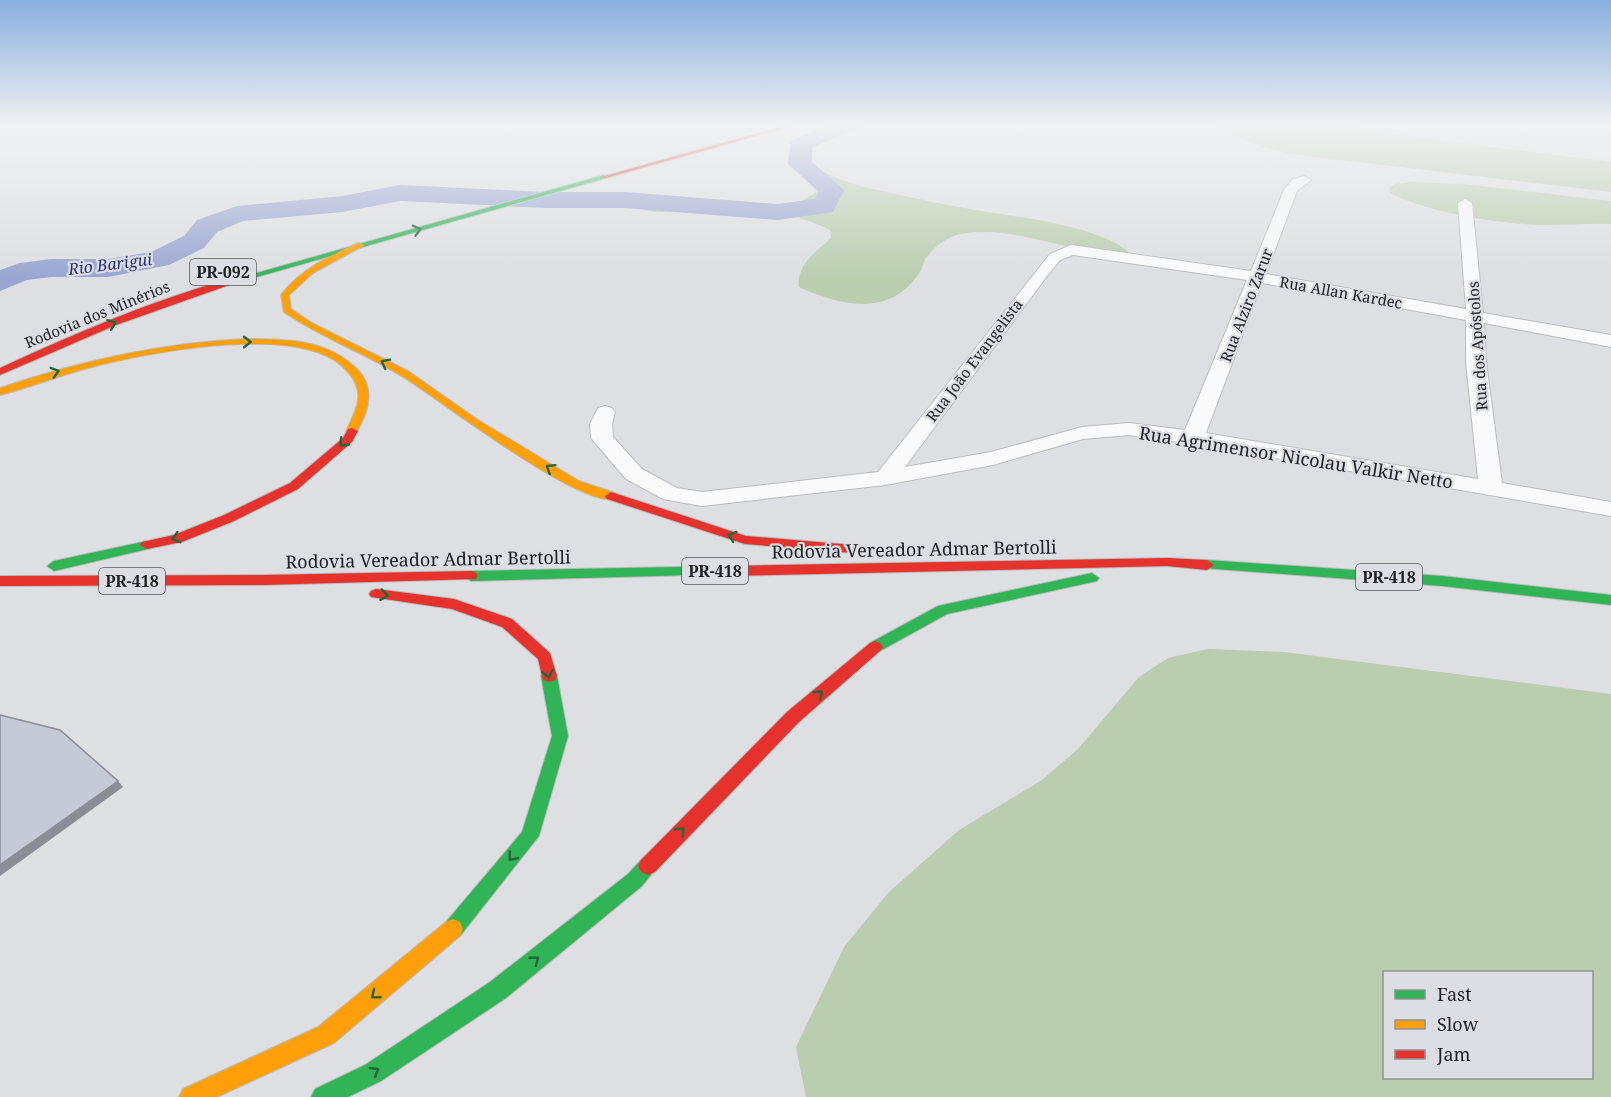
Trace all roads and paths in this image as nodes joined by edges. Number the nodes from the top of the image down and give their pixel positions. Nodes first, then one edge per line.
1 (573, 175) edge
2 (611, 175) edge
3 (1305, 180) dead end
4 (1465, 203) dead end
5 (362, 245) junction
6 (1071, 250) joint
7 (1258, 277) junction
8 (1475, 316) junction
9 (1611, 341) edge
10 (0, 361) edge
11 (0, 372) edge
12 (0, 392) edge
13 (605, 412) dead end
14 (1193, 437) junction
15 (885, 478) junction
16 (1491, 490) junction
17 (1611, 509) edge
18 (871, 549) dead end
19 (966, 552) dead end
20 (1167, 562) junction
21 (0, 576) edge
22 (264, 580) junction
23 (0, 581) edge
24 (1611, 600) edge
25 (191, 1097) edge
26 (323, 1097) edge

1 - 10 main road, Rodovia dos Minérios / PR-092
5 -> 2 main road, Rodovia dos Minérios / PR-092
3 - 7 street, Rua Alziro Zarur
4 - 8 street, Rua dos Apóstolos
11 -> 5 main road, Rodovia dos Minérios / PR-092
18 -> 5 main road
6 - 7 street, Rua Allan Kardec
6 - 15 street, Rua João Evangelista
7 - 8 street, Rua Allan Kardec
7 - 14 street, Rua Alziro Zarur
8 - 9 street, Rua Allan Kardec
8 - 16 street, Rua dos Apóstolos
12 -> 21 main road
13 - 15 street, Rua Agrimensor Nicolau Valkir Netto
14 - 15 street, Rua Agrimensor Nicolau Valkir Netto
14 - 16 street, Rua Agrimensor Nicolau Valkir Netto
16 - 17 street, Rua Agrimensor Nicolau Valkir Netto
19 - 20 main road
20 - 22 main road, Rodovia Vereador Admar Bertolli / PR-418
20 - 24 main road, Rodovia Vereador Admar Bertolli / PR-418
26 -> 20 main road
22 - 23 main road, Rodovia Vereador Admar Bertolli / PR-418
22 -> 25 main road

